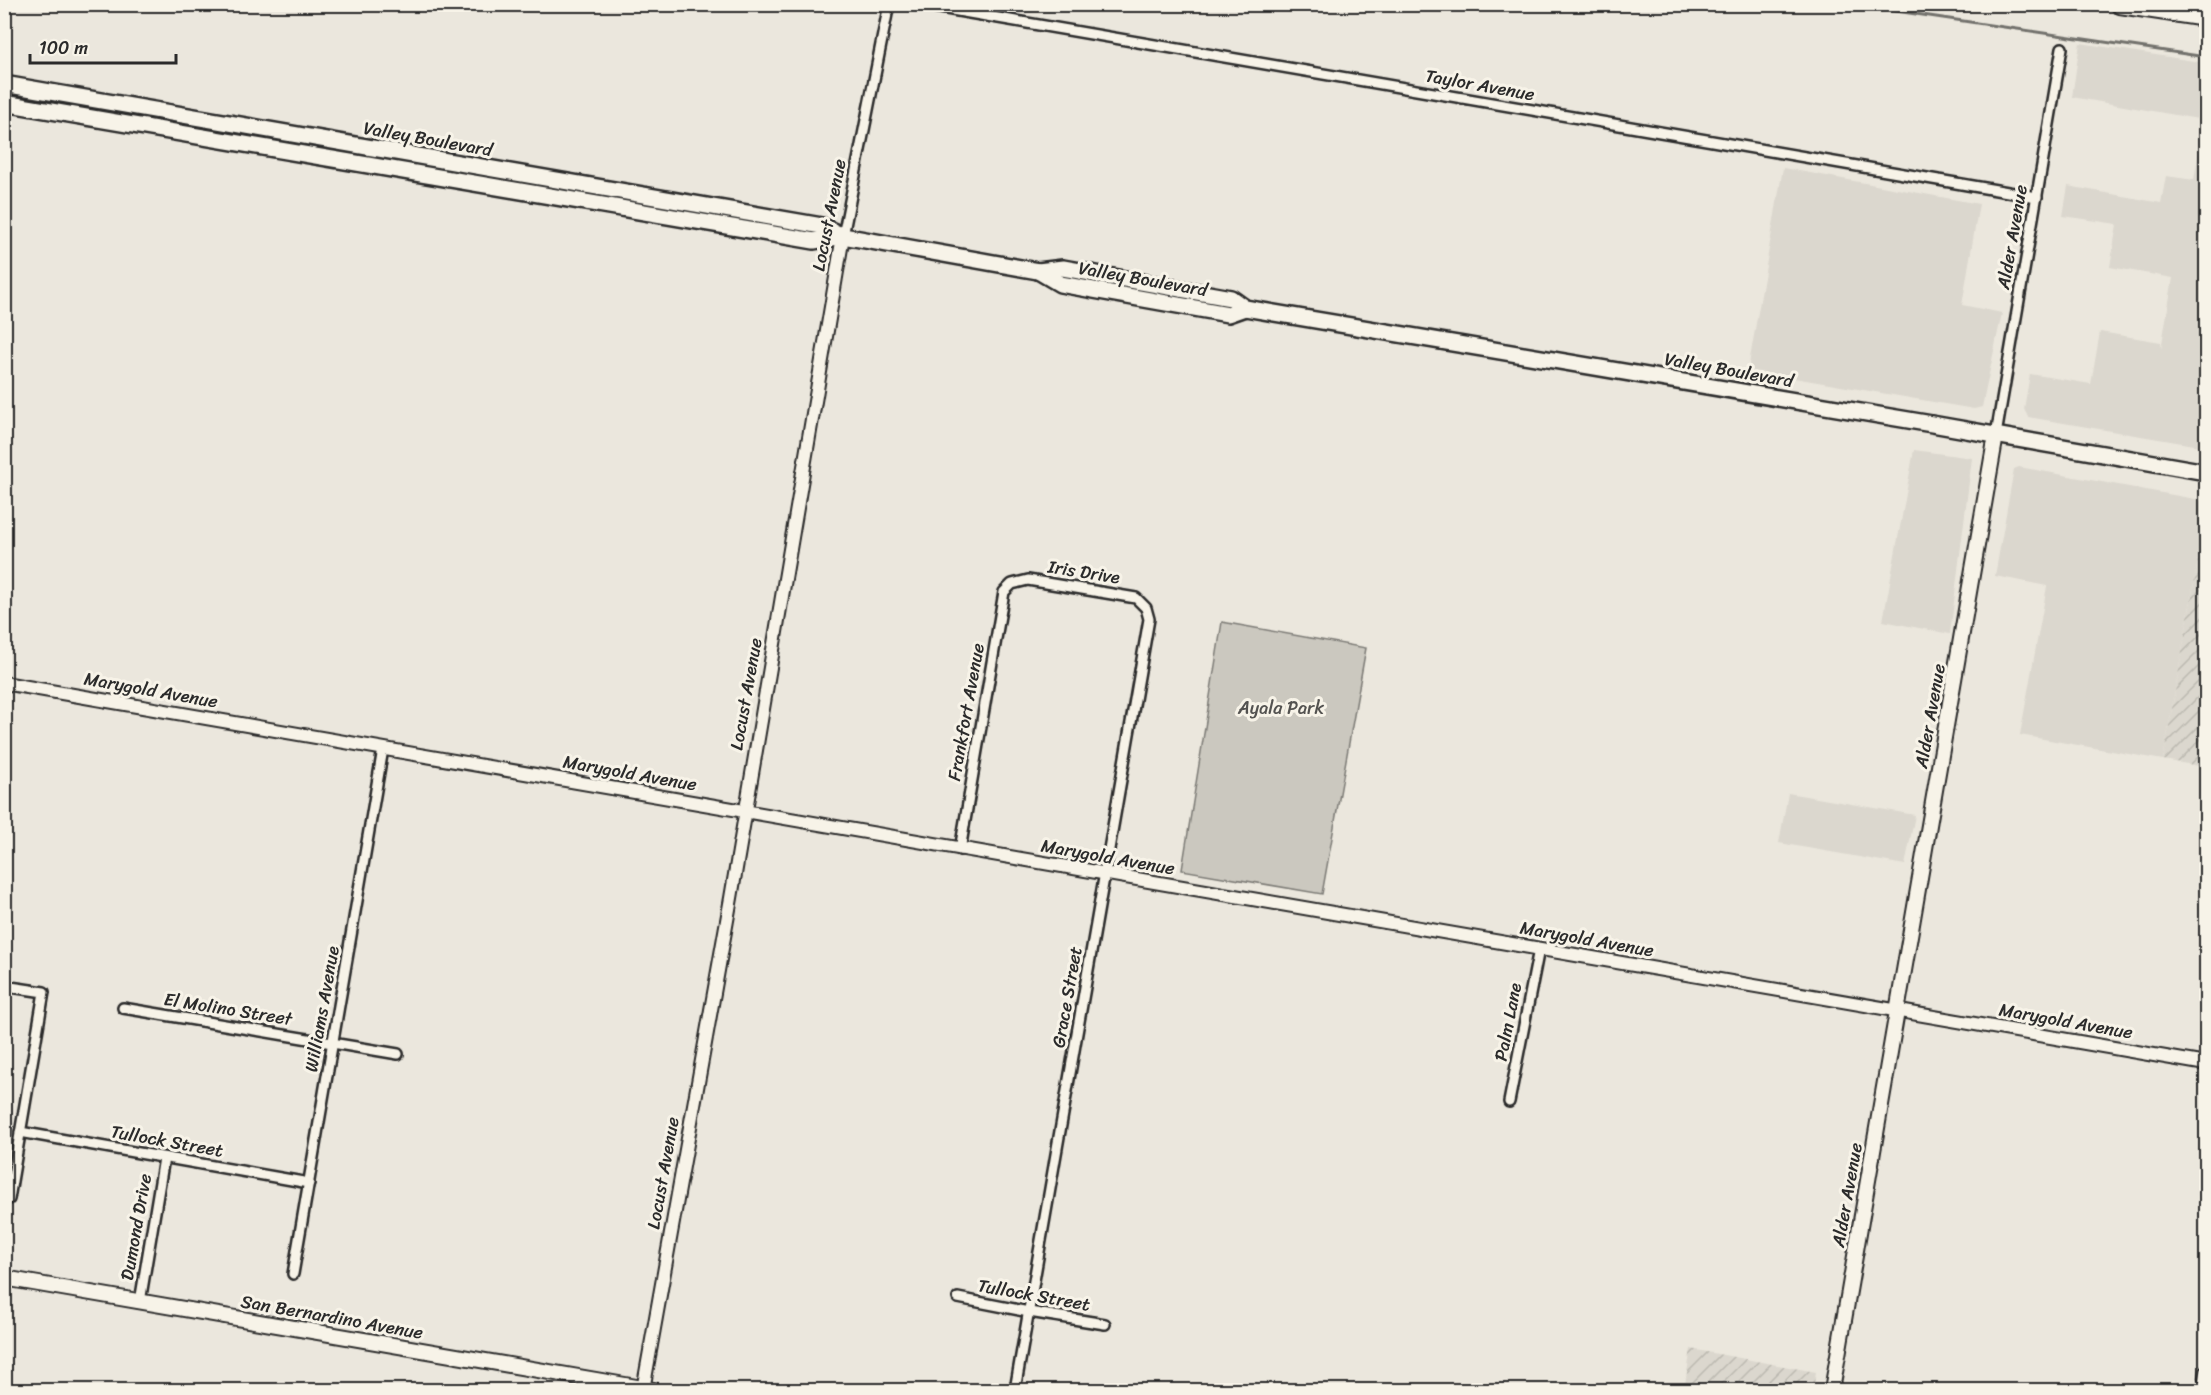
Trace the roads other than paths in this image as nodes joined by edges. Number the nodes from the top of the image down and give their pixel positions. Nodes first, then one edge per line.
1 (889, 4) edge
2 (917, 4) edge
3 (2120, 4) edge
4 (2206, 18) edge
5 (2062, 48) dead end
6 (4, 84) edge
7 (4, 103) edge
8 (2037, 197) junction
9 (843, 236) junction
10 (1996, 435) junction
11 (2206, 472) edge
12 (1012, 584) joint
13 (1146, 608) joint
14 (4, 683) edge
15 (383, 749) junction
16 (745, 811) junction
17 (960, 850) junction
18 (1105, 874) junction
19 (1539, 949) junction
20 (4, 986) edge
21 (123, 1008) dead end
22 (1898, 1010) junction
23 (333, 1043) junction
24 (398, 1054) dead end
25 (2206, 1064) edge
26 (1509, 1102) dead end
27 (20, 1132) junction
28 (164, 1158) junction
29 (309, 1183) junction
30 (9, 1199) dead end
31 (293, 1274) dead end
32 (4, 1278) edge
33 (958, 1298) dead end
34 (140, 1302) junction
35 (1029, 1312) junction
36 (1105, 1324) dead end
37 (2206, 1370) edge
38 (646, 1390) edge
39 (1015, 1390) edge
40 (1832, 1390) edge
41 (2203, 1390) edge

1 - 9 street, Locust Avenue
2 - 8 street, Taylor Avenue
3 - 4 highway
5 - 8 street, Alder Avenue
6 - 9 main road, Valley Boulevard
7 - 9 main road, Valley Boulevard
8 - 10 street, Alder Avenue
9 - 10 main road, Valley Boulevard
9 - 16 street, Locust Avenue
10 - 11 main road, Valley Boulevard
10 - 22 main road, Alder Avenue
12 - 13 street, Iris Drive
12 - 17 street, Frankfort Avenue
13 - 18 street, Grace Street
14 - 15 street, Marygold Avenue
15 - 16 street, Marygold Avenue
15 - 23 street, Williams Avenue
16 - 17 street, Marygold Avenue
16 - 38 street, Locust Avenue
17 - 18 street, Marygold Avenue
18 - 19 street, Marygold Avenue
18 - 35 street, Grace Street
19 - 22 street, Marygold Avenue
19 - 26 street, Palm Lane
20 - 27 street
21 - 23 street, El Molino Street
22 - 25 street, Marygold Avenue
22 - 40 main road, Alder Avenue
23 - 24 street, El Molino Street
23 - 29 street, Williams Avenue
27 - 28 street, Tullock Street
27 - 30 street
28 - 29 street, Tullock Street
28 - 34 street, Dumond Drive
29 - 31 street, Williams Avenue
32 - 34 main road, San Bernardino Avenue
33 - 35 street, Tullock Street
34 - 38 main road, San Bernardino Avenue
35 - 36 street, Tullock Street
35 - 39 street, Grace Street
37 - 41 street

